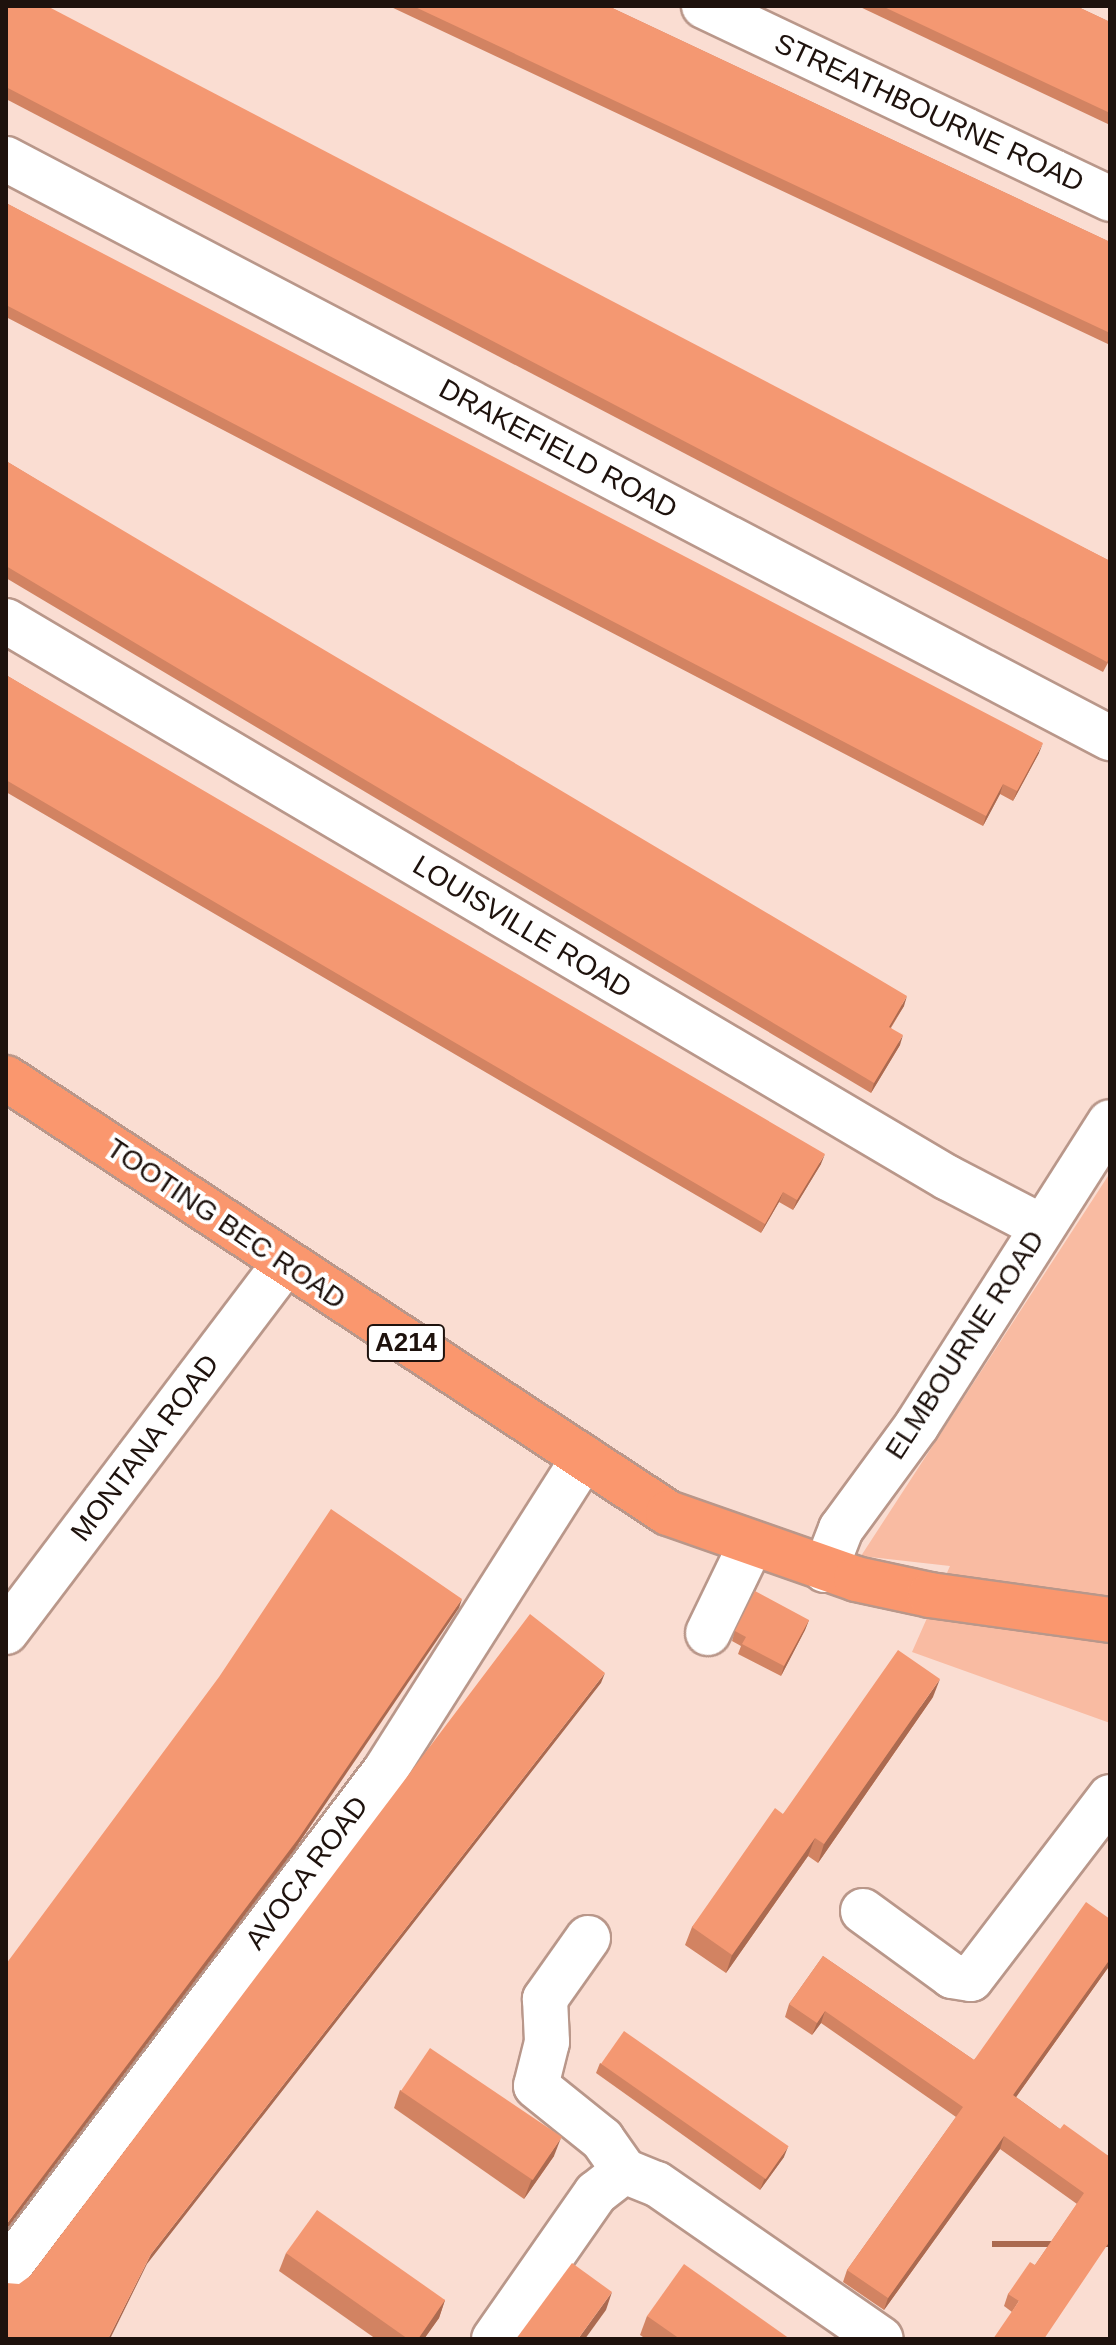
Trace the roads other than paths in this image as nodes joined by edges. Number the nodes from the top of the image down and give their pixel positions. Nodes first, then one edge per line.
1 (704, 6) edge
2 (6, 159) edge
3 (1110, 199) edge
4 (6, 621) edge
5 (1110, 738) edge
6 (6, 1078) edge
7 (1110, 1122) edge
8 (1042, 1227) junction
9 (284, 1264) junction
10 (584, 1458) junction
11 (751, 1544) junction
12 (825, 1570) junction
13 (1110, 1620) edge
14 (6, 1632) edge
15 (708, 1633) dead end
16 (1110, 1797) edge
17 (863, 1911) dead end
18 (588, 1938) dead end
19 (624, 2171) junction
20 (6, 2271) edge
21 (494, 2339) edge
22 (881, 2339) edge

1 - 3 street, STREATHBOURNE ROAD
2 - 5 street, DRAKEFIELD ROAD
4 - 8 street, LOUISVILLE ROAD
6 - 9 highway, TOOTING BEC ROAD / A214
7 - 8 street, ELMBOURNE ROAD
8 - 12 street, ELMBOURNE ROAD
9 - 10 highway, TOOTING BEC ROAD / A214
9 - 14 street, MONTANA ROAD
10 - 11 highway, TOOTING BEC ROAD / A214
10 - 20 street, AVOCA ROAD
11 - 12 highway, TOOTING BEC ROAD / A214
11 - 15 street
12 - 13 highway, TOOTING BEC ROAD / A214
16 - 17 street
18 - 19 street
19 - 21 street
19 - 22 street

